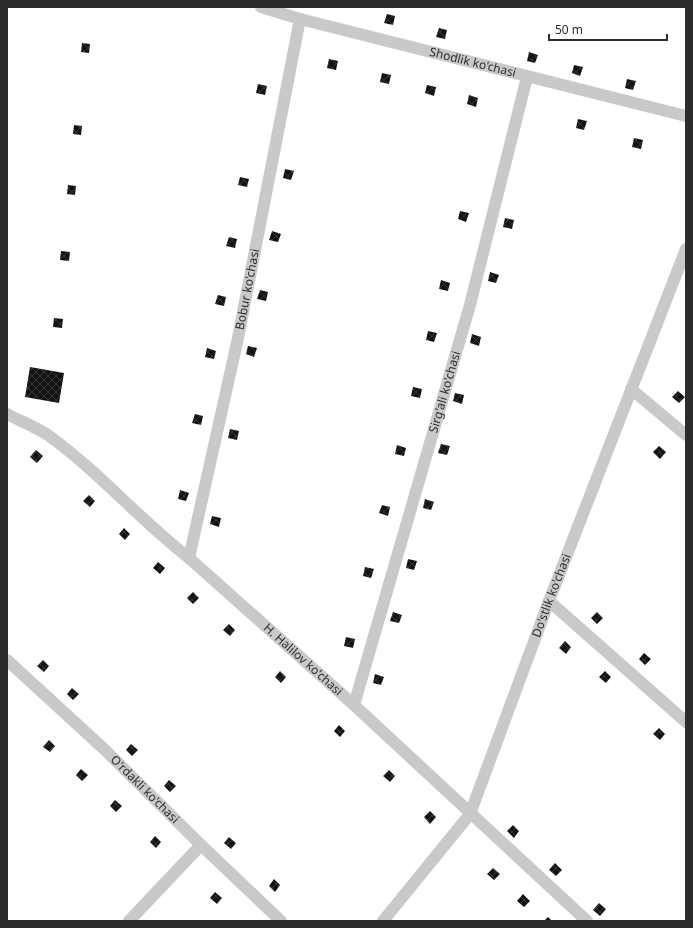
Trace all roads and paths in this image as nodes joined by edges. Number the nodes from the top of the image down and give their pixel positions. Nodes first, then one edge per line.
1 (261, 7) edge
2 (300, 19) junction
3 (527, 77) junction
4 (686, 116) edge
5 (686, 249) edge
6 (631, 389) junction
7 (7, 414) edge
8 (686, 435) edge
9 (189, 558) junction
10 (549, 601) junction
11 (7, 660) edge
12 (354, 705) junction
13 (686, 722) edge
14 (470, 814) junction
15 (201, 845) junction
16 (128, 921) edge
17 (281, 921) edge
18 (383, 921) edge
19 (587, 921) edge

1 - 2 street, Shodlik ko'chasi
2 - 3 street, Shodlik ko'chasi
2 - 9 street, Bobur ko'chasi
3 - 4 street, Shodlik ko'chasi
3 - 12 street, Sirg'ali ko'chasi
5 - 6 street, Do'stlik ko'chasi
6 - 8 street
6 - 10 street, Do'stlik ko'chasi
7 - 9 street, H. Halilov ko'chasi
9 - 12 street, H. Halilov ko'chasi
10 - 13 street
10 - 14 street, Do'stlik ko'chasi
11 - 15 street, O'rdakli ko'chasi
12 - 14 street, H. Halilov ko'chasi
14 - 18 street, Do'stlik ko'chasi
14 - 19 street, H. Halilov ko'chasi
15 - 16 street
15 - 17 street, O'rdakli ko'chasi

